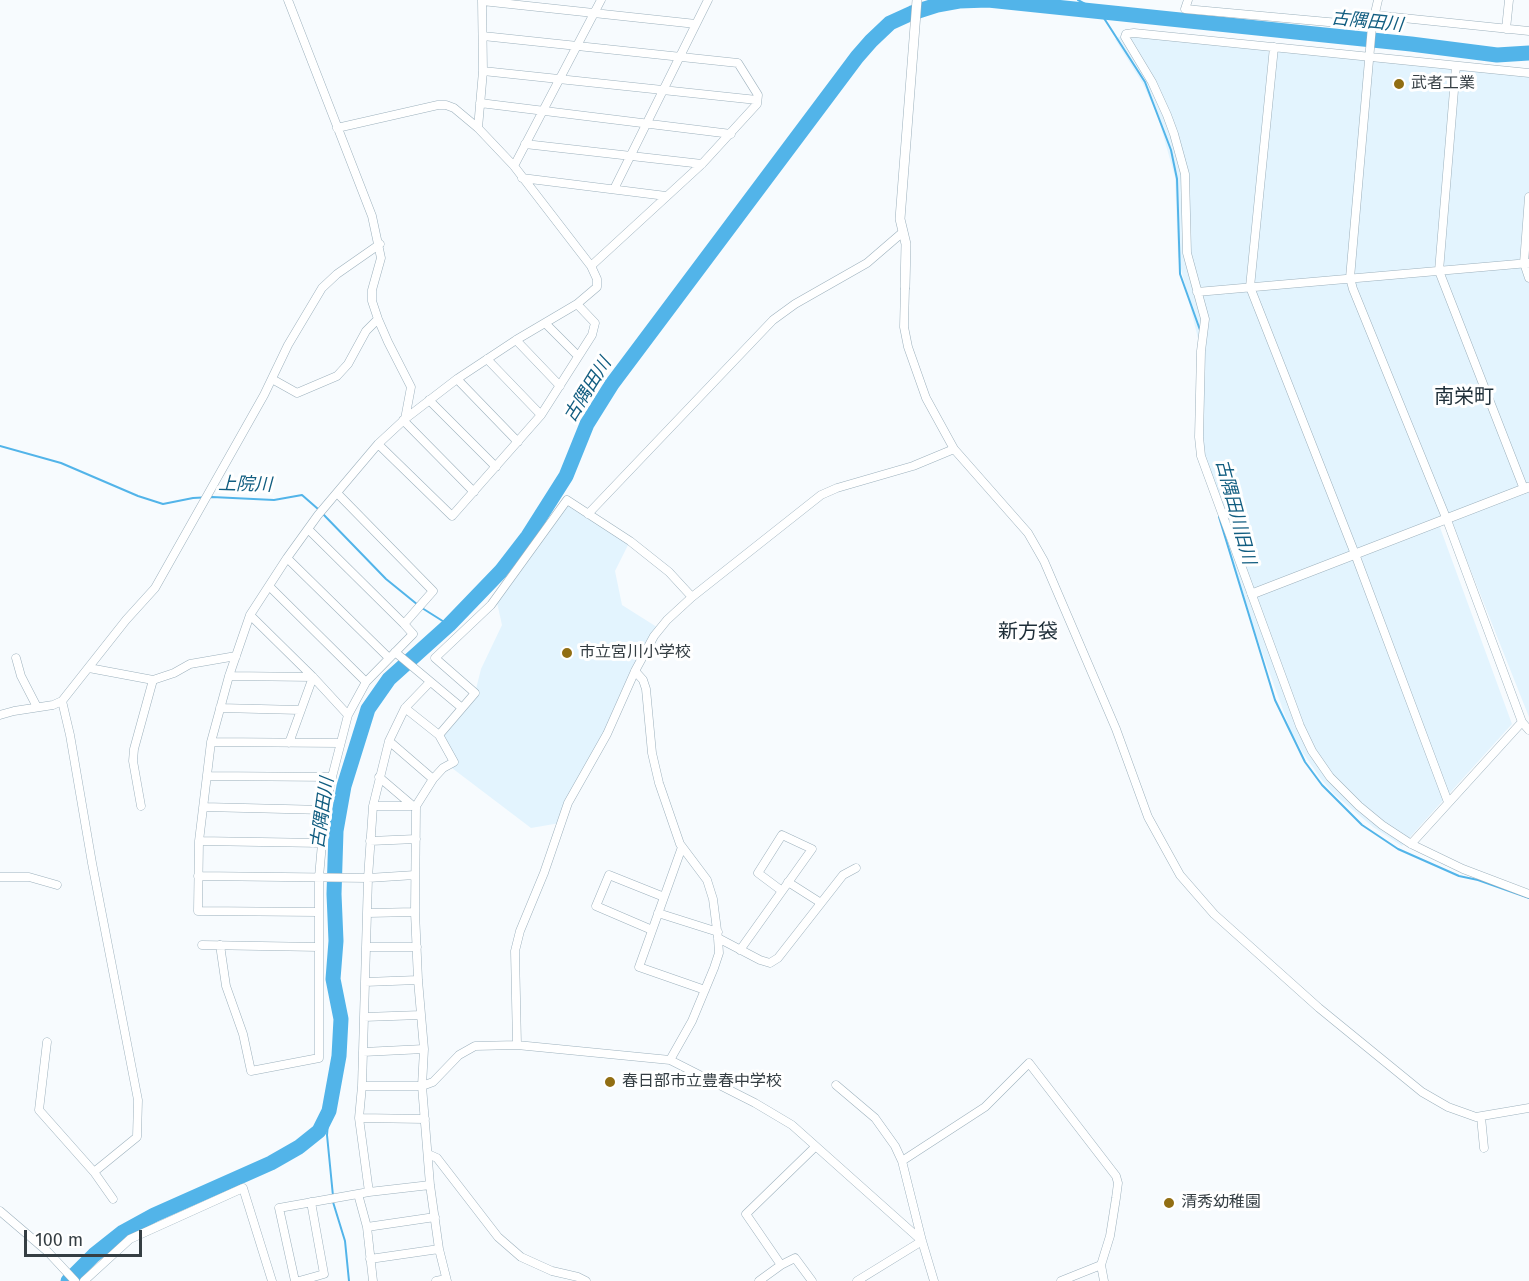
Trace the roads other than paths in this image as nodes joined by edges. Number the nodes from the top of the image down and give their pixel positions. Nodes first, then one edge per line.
1 (288, 0) edge
2 (601, 0) edge
3 (708, 0) edge
4 (917, 0) edge
5 (1188, 0) edge
6 (1378, 0) edge
7 (1509, 0) edge
8 (482, 1) edge
9 (594, 13) junction
10 (1374, 15) junction
11 (696, 24) junction
12 (1372, 26) junction
13 (1506, 29) junction
14 (1529, 31) edge
15 (483, 36) junction
16 (578, 45) junction
17 (1274, 46) junction
18 (1370, 53) junction
19 (680, 57) junction
20 (1456, 66) junction
21 (483, 71) junction
22 (1529, 73) edge
23 (560, 79) junction
24 (664, 89) junction
25 (758, 100) junction
26 (480, 103) junction
27 (543, 111) junction
28 (647, 122) junction
29 (337, 128) junction
30 (477, 129) junction
31 (731, 134) junction
32 (525, 144) junction
33 (630, 155) junction
34 (702, 164) junction
35 (514, 166) junction
36 (522, 178) junction
37 (614, 189) junction
38 (666, 196) junction
39 (1529, 197) edge
40 (903, 232) junction
41 (380, 244) junction
42 (1526, 263) edge
43 (591, 266) junction
44 (1439, 270) junction
45 (1350, 278) junction
46 (1529, 278) edge
47 (905, 287) joint
48 (1250, 287) junction
49 (1197, 292) junction
50 (578, 304) junction
51 (378, 319) junction
52 (545, 323) junction
53 (516, 340) junction
54 (578, 356) junction
55 (487, 359) junction
56 (272, 379) junction
57 (457, 379) junction
58 (560, 386) junction
59 (429, 400) junction
60 (541, 415) junction
61 (404, 419) junction
62 (518, 442) junction
63 (378, 444) junction
64 (954, 449) junction
65 (496, 467) junction
66 (1527, 488) edge
67 (337, 492) junction
68 (474, 492) junction
69 (588, 514) junction
70 (1447, 520) junction
71 (308, 529) junction
72 (1355, 554) junction
73 (287, 558) junction
74 (269, 586) junction
75 (1252, 594) junction
76 (692, 597) junction
77 (250, 615) junction
78 (404, 624) junction
79 (392, 655) junction
80 (236, 656) junction
81 (16, 658) dead end
82 (89, 668) junction
83 (635, 671) junction
84 (229, 676) junction
85 (313, 676) junction
86 (153, 680) junction
87 (366, 682) junction
88 (430, 682) junction
89 (62, 701) junction
90 (37, 707) junction
91 (220, 708) junction
92 (405, 708) junction
93 (462, 708) junction
94 (300, 711) junction
95 (0, 715) edge
96 (348, 715) junction
97 (1522, 722) junction
98 (1529, 730) edge
99 (439, 735) junction
100 (389, 741) junction
101 (211, 742) junction
102 (289, 743) junction
103 (340, 744) junction
104 (207, 776) junction
105 (332, 777) junction
106 (379, 777) junction
107 (434, 779) junction
108 (1448, 802) junction
109 (141, 806) dead end
110 (373, 806) junction
111 (415, 806) junction
112 (204, 807) junction
113 (325, 810) junction
114 (416, 839) junction
115 (200, 841) junction
116 (370, 841) junction
117 (322, 843) junction
118 (1411, 844) junction
119 (682, 847) junction
120 (856, 868) dead end
121 (415, 875) junction
122 (198, 876) junction
123 (0, 877) edge
124 (322, 877) junction
125 (368, 878) junction
126 (788, 882) junction
127 (57, 885) dead end
128 (782, 891) junction
129 (1529, 894) edge
130 (664, 897) junction
131 (821, 903) junction
132 (318, 912) junction
133 (415, 912) junction
134 (368, 913) junction
135 (658, 913) junction
136 (652, 930) junction
137 (718, 935) junction
138 (202, 945) dead end
139 (220, 945) junction
140 (319, 947) junction
141 (367, 947) junction
142 (417, 947) junction
143 (740, 950) junction
144 (418, 980) junction
145 (365, 982) junction
146 (705, 990) junction
147 (421, 1015) junction
148 (364, 1017) junction
149 (47, 1042) dead end
150 (517, 1045) junction
151 (424, 1049) junction
152 (363, 1052) junction
153 (670, 1060) junction
154 (836, 1085) dead end
155 (362, 1086) junction
156 (422, 1086) junction
157 (1529, 1108) edge
158 (1482, 1117) junction
159 (359, 1118) junction
160 (425, 1119) junction
161 (815, 1147) junction
162 (1484, 1148) dead end
163 (428, 1154) junction
164 (902, 1161) junction
165 (94, 1172) junction
166 (430, 1185) junction
167 (369, 1192) junction
168 (358, 1194) junction
169 (113, 1199) dead end
170 (311, 1202) junction
171 (0, 1210) edge
172 (435, 1217) junction
173 (367, 1227) junction
174 (922, 1241) junction
175 (440, 1249) junction
176 (370, 1259) junction
177 (781, 1265) junction
178 (1101, 1265) junction
179 (446, 1280) edge
180 (75, 1281) edge
181 (84, 1281) edge
182 (272, 1281) edge
183 (297, 1281) edge
184 (373, 1281) edge
185 (436, 1281) edge
186 (586, 1281) edge
187 (759, 1281) edge
188 (812, 1281) edge
189 (857, 1281) edge
190 (934, 1281) edge
191 (1061, 1281) edge
192 (1104, 1281) edge

1 - 29 street
2 - 9 street
3 - 11 street
4 - 40 street
5 - 12 street
6 - 10 street
7 - 13 street
8 - 9 street
8 - 15 street
9 - 11 street
9 - 16 street
10 - 12 street
10 - 13 street
11 - 19 street
12 - 18 street
13 - 14 street
15 - 16 street
15 - 21 street
16 - 19 street
16 - 23 street
17 - 18 street
17 - 48 street
17 - 49 street
18 - 20 street
18 - 45 street
19 - 24 street
19 - 25 street
20 - 22 street
20 - 44 street
21 - 23 street
21 - 26 street
23 - 24 street
23 - 27 street
24 - 25 street
24 - 28 street
25 - 31 street
26 - 27 street
26 - 30 street
27 - 28 street
27 - 32 street
28 - 31 street
28 - 33 street
29 - 30 street
29 - 41 street
30 - 35 street
31 - 34 street
32 - 33 street
32 - 35 street
33 - 34 street
33 - 37 street
34 - 38 street
35 - 36 street
36 - 37 street
36 - 43 street
37 - 38 street
38 - 43 street
39 - 42 street
40 - 47 street
40 - 69 street
41 - 51 street
41 - 56 street
42 - 44 street
42 - 46 street
43 - 50 street
44 - 45 street
44 - 66 street
45 - 48 street
45 - 70 street
47 - 64 street
48 - 49 street
48 - 72 street
49 - 75 street
50 - 52 street
50 - 54 street
51 - 56 street
51 - 61 street
52 - 53 street
52 - 54 street
53 - 55 street
53 - 58 street
54 - 58 street
55 - 57 street
55 - 60 street
56 - 82 street
57 - 59 street
57 - 62 street
58 - 60 street
59 - 61 street
59 - 65 street
60 - 62 street
61 - 63 street
61 - 68 street
62 - 65 street
63 - 67 street
63 - 68 street
64 - 76 street
64 - 158 street
65 - 68 street
66 - 70 street
67 - 71 street
67 - 78 street
69 - 76 street
69 - 93 street
70 - 72 street
70 - 97 street
71 - 73 street
71 - 78 street
72 - 75 street
72 - 108 street
73 - 74 street
73 - 79 street
74 - 77 street
74 - 87 street
75 - 118 street
76 - 83 street
77 - 80 street
77 - 85 street
78 - 79 street
79 - 87 street
79 - 88 street
80 - 84 street
80 - 86 street
81 - 90 street
82 - 86 street
82 - 89 street
83 - 119 street
83 - 150 street
84 - 85 street
84 - 91 street
85 - 94 street
85 - 96 street
86 - 109 street
87 - 96 street
88 - 92 street
88 - 93 street
89 - 90 street
89 - 165 street
90 - 95 street
91 - 94 street
91 - 101 street
92 - 99 street
92 - 100 street
93 - 99 street
94 - 102 street
96 - 103 street
97 - 98 street
97 - 108 street
99 - 107 street
100 - 106 street
100 - 107 street
101 - 102 street
101 - 104 street
102 - 103 street
103 - 105 street
104 - 105 street
104 - 112 street
105 - 113 street
106 - 110 street
106 - 111 street
107 - 111 street
108 - 118 street
110 - 111 street
110 - 116 street
111 - 114 street
112 - 113 street
112 - 115 street
113 - 117 street
114 - 116 street
114 - 121 street
115 - 117 street
115 - 122 street
116 - 125 street
117 - 124 street
118 - 129 street
119 - 130 street
119 - 137 street
120 - 131 street
121 - 125 street
121 - 133 street
122 - 124 street
122 - 132 street
123 - 127 street
124 - 125 street
124 - 132 street
125 - 134 street
126 - 128 street
126 - 128 street
126 - 131 street
128 - 143 street
130 - 135 street
130 - 136 street
131 - 143 street
132 - 140 street
133 - 134 street
133 - 142 street
134 - 141 street
135 - 136 street
135 - 137 street
136 - 146 street
137 - 143 street
137 - 146 street
138 - 139 street
139 - 140 street
139 - 140 street
141 - 142 street
141 - 145 street
142 - 144 street
144 - 145 street
144 - 147 street
145 - 148 street
146 - 153 street
147 - 148 street
147 - 151 street
148 - 152 street
149 - 165 street
150 - 153 street
150 - 156 street
151 - 152 street
151 - 156 street
152 - 155 street
153 - 161 street
154 - 164 street
155 - 156 street
155 - 159 street
156 - 160 street
157 - 158 street
158 - 162 street
159 - 160 street
159 - 167 street
160 - 163 street
161 - 174 street
161 - 177 street
163 - 166 street
163 - 186 street
164 - 174 street
164 - 178 street
165 - 169 street
166 - 167 street
166 - 172 street
167 - 168 street
168 - 170 street
168 - 173 street
170 - 183 street
170 - 183 street
171 - 180 street
172 - 173 street
172 - 175 street
173 - 176 street
174 - 189 street
174 - 190 street
175 - 176 street
175 - 179 street
176 - 184 street
177 - 187 street
177 - 188 street
178 - 191 street
178 - 192 street
179 - 185 street
181 - 182 street

